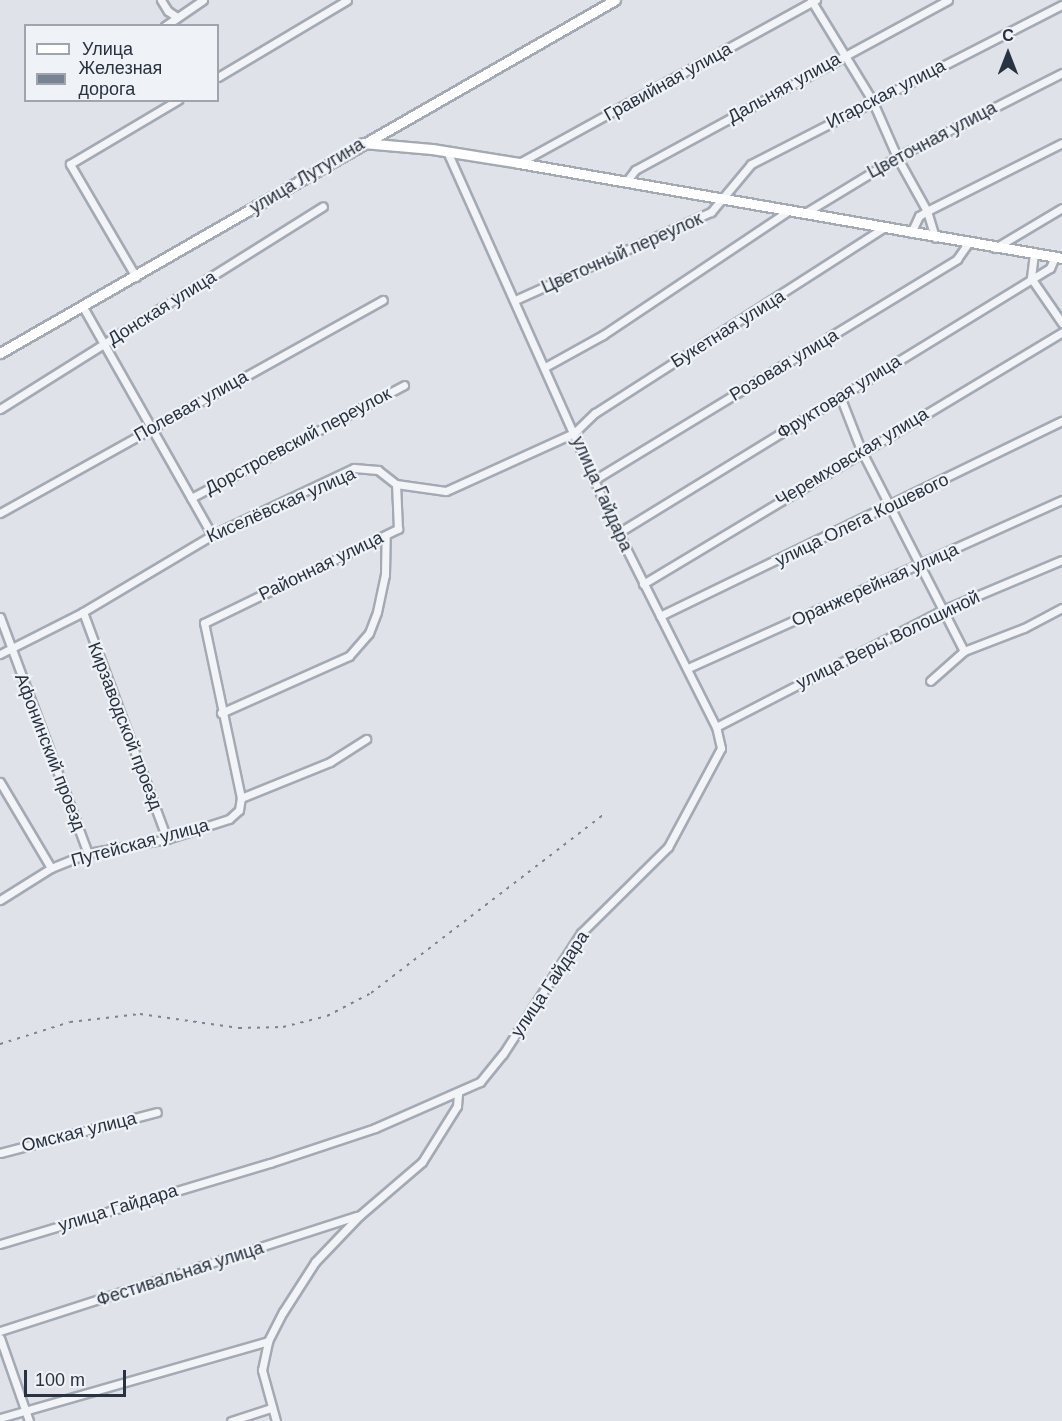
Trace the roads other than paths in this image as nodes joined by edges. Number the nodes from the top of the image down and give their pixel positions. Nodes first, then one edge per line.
1 (161, 0) edge
2 (203, 0) edge
3 (347, 0) edge
4 (615, 0) edge
5 (948, 0) edge
6 (813, 1) edge
7 (1062, 5) edge
8 (177, 17) junction
9 (168, 24) edge
10 (844, 54) junction
11 (1062, 73) edge
12 (219, 76) edge
13 (872, 100) junction
14 (175, 102) edge
15 (363, 143) junction
16 (1062, 143) edge
17 (447, 152) junction
18 (897, 157) junction
19 (519, 163) junction
20 (626, 182) junction
21 (723, 198) junction
22 (323, 206) dead end
23 (1062, 208) edge
24 (790, 210) junction
25 (927, 211) junction
26 (805, 213) junction
27 (883, 228) junction
28 (911, 233) junction
29 (935, 238) junction
30 (968, 243) junction
31 (995, 248) junction
32 (1034, 253) junction
33 (1058, 257) edge
34 (136, 277) junction
35 (1031, 278) junction
36 (382, 300) dead end
37 (515, 300) junction
38 (83, 307) junction
39 (1062, 323) edge
40 (1062, 333) edge
41 (104, 345) junction
42 (0, 353) edge
43 (545, 367) junction
44 (404, 385) dead end
45 (840, 396) junction
46 (0, 409) edge
47 (1062, 421) edge
48 (151, 429) junction
49 (574, 433) junction
50 (861, 450) junction
51 (594, 480) junction
52 (396, 484) junction
53 (191, 498) junction
54 (1062, 500) edge
55 (889, 508) junction
56 (0, 513) edge
57 (618, 533) junction
58 (212, 535) junction
59 (386, 536) junction
60 (1062, 560) edge
61 (921, 565) junction
62 (644, 584) junction
63 (1062, 608) edge
64 (943, 610) junction
65 (82, 612) junction
66 (660, 616) junction
67 (0, 617) edge
68 (10, 648) junction
69 (964, 651) junction
70 (0, 654) edge
71 (688, 668) junction
72 (930, 681) dead end
73 (221, 713) junction
74 (716, 727) junction
75 (366, 740) dead end
76 (0, 782) edge
77 (241, 798) junction
78 (167, 839) junction
79 (88, 853) junction
80 (51, 868) junction
81 (0, 900) edge
82 (458, 1094) junction
83 (157, 1112) dead end
84 (0, 1153) edge
85 (359, 1216) junction
86 (0, 1244) edge
87 (0, 1331) edge
88 (0, 1338) edge
89 (267, 1341) junction
90 (271, 1408) junction
91 (26, 1411) junction
92 (0, 1418) edge
93 (29, 1421) edge
94 (231, 1421) edge
95 (276, 1421) edge

1 - 8 street
2 - 8 street
3 - 12 street
4 - 15 main road, улица Лутугина
5 - 10 street, Дальняя улица
6 - 10 street
6 - 19 street, Гравийная улица
7 - 13 street, Игарская улица
8 - 9 street
10 - 13 street
10 - 20 street, Дальняя улица
11 - 18 street, Цветочная улица
13 - 18 street
13 - 21 street, Игарская улица
14 - 34 street
15 - 17 main road
15 - 34 main road, улица Лутугина
16 - 25 street
17 - 19 main road
17 - 37 street, улица Гайдара
18 - 25 street
18 - 26 street, Цветочная улица
19 - 20 main road
20 - 21 main road
21 - 24 main road
21 - 37 street, Цветочный переулок
22 - 41 street, Донская улица
23 - 31 street
24 - 26 main road
24 - 43 street
25 - 28 street
25 - 29 street
26 - 27 main road
27 - 28 main road
27 - 49 street, Букетная улица
28 - 29 main road
29 - 30 main road
30 - 31 main road
30 - 51 street, Розовая улица
31 - 32 main road
32 - 33 main road
32 - 35 street
33 - 35 street, Фруктовая улица
34 - 38 main road, улица Лутугина
35 - 39 street
35 - 45 street, Фруктовая улица
36 - 48 street, Полевая улица
37 - 43 street, улица Гайдара
38 - 41 street
38 - 42 main road, улица Лутугина
40 - 50 street, Черемховская улица
41 - 46 street, Донская улица
41 - 48 street
43 - 49 street, улица Гайдара
44 - 53 street, Дорстроевский переулок
45 - 50 street
45 - 57 street, Фруктовая улица
47 - 55 street, улица Олега Кошевого
48 - 53 street
48 - 56 street, Полевая улица
49 - 51 street, улица Гайдара
49 - 52 street, Киселёвская улица
50 - 55 street
50 - 62 street, Черемховская улица
51 - 57 street, улица Гайдара
52 - 58 street, Киселёвская улица
52 - 59 street, Районная улица
53 - 58 street
54 - 61 street, Оранжерейная улица
55 - 61 street
55 - 66 street, улица Олега Кошевого
57 - 62 street, улица Гайдара
58 - 65 street, Киселёвская улица
59 - 73 street
59 - 73 street, Районная улица
60 - 64 street, улица Веры Волошиной
61 - 64 street
61 - 71 street, Оранжерейная улица
62 - 66 street, улица Гайдара
63 - 69 street
64 - 69 street
64 - 74 street, улица Веры Волошиной
65 - 68 street, Киселёвская улица
65 - 78 street, Кирзаводской проезд
66 - 71 street, улица Гайдара
67 - 68 street, Афонинский проезд
68 - 70 street, Киселёвская улица
68 - 79 street, Афонинский проезд
69 - 72 street
71 - 74 street, улица Гайдара
73 - 77 street
74 - 82 street, улица Гайдара
75 - 77 street
76 - 80 street
77 - 78 street, Путейская улица
78 - 79 street, Путейская улица
79 - 80 street, Путейская улица
80 - 81 street, Путейская улица
82 - 85 street
82 - 86 street, улица Гайдара
83 - 84 street, Омская улица
85 - 87 street, Фестивальная улица
85 - 89 street
88 - 91 street
89 - 90 street
89 - 91 street
90 - 94 street
90 - 95 street
91 - 92 street
91 - 93 street

